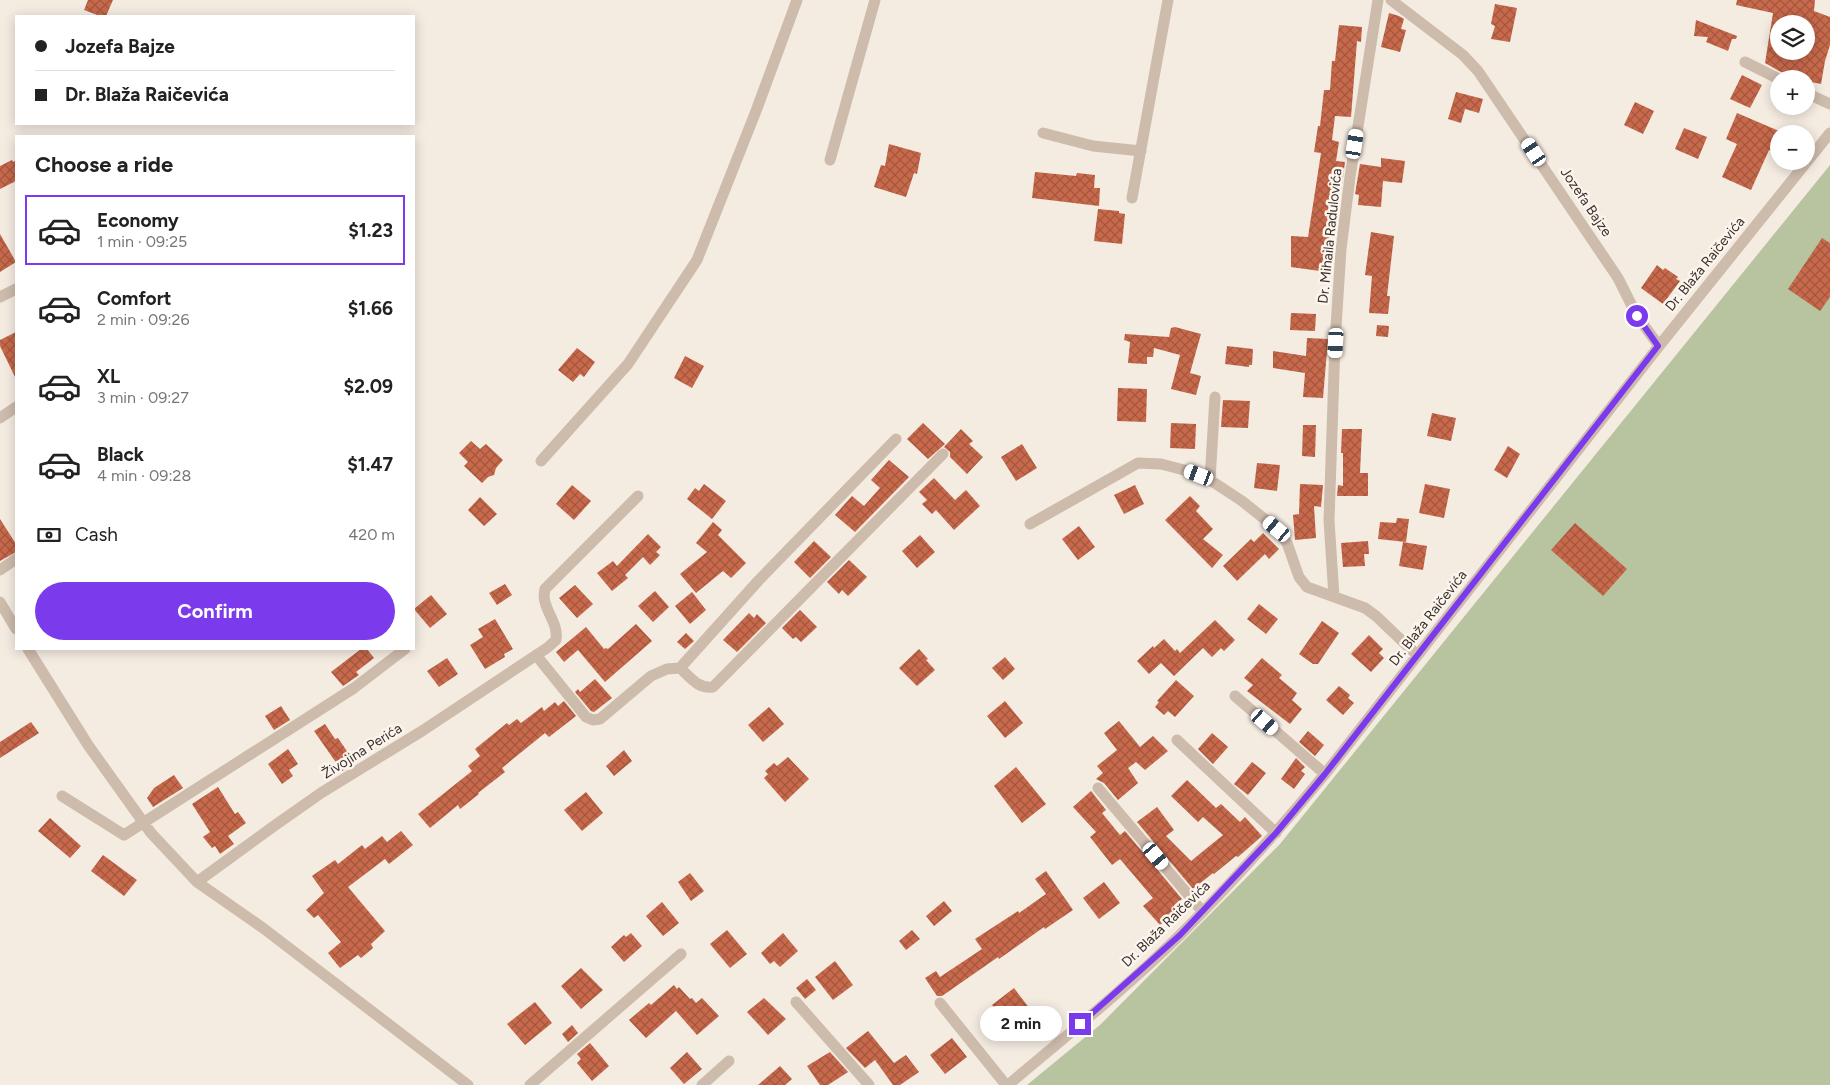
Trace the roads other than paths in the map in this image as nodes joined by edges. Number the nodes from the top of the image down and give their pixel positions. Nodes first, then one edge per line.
1 (796, 0) edge
2 (875, 0) edge
3 (1168, 0) edge
4 (1378, 0) edge
5 (1392, 0) edge
6 (1746, 62) dead end
7 (1770, 74) edge
8 (1815, 97) edge
9 (1830, 104) edge
10 (1042, 132) dead end
11 (1830, 132) edge
12 (1141, 151) junction
13 (830, 160) dead end
14 (1132, 198) dead end
15 (15, 290) edge
16 (0, 297) edge
17 (1658, 346) junction
18 (1215, 397) dead end
19 (15, 408) edge
20 (0, 418) edge
21 (896, 439) dead end
22 (943, 454) dead end
23 (541, 461) dead end
24 (1210, 480) junction
25 (638, 496) dead end
26 (1030, 524) dead end
27 (15, 561) edge
28 (0, 570) edge
29 (1334, 597) junction
30 (0, 602) edge
31 (15, 627) edge
32 (29, 650) edge
33 (404, 650) edge
34 (536, 655) junction
35 (1417, 655) junction
36 (680, 668) junction
37 (1235, 696) dead end
38 (1177, 740) dead end
39 (1325, 774) junction
40 (1098, 788) dead end
41 (62, 796) dead end
42 (144, 823) junction
43 (1276, 833) junction
44 (196, 882) junction
45 (1202, 911) junction
46 (681, 954) dead end
47 (796, 1002) dead end
48 (940, 1003) dead end
49 (729, 1061) dead end
50 (468, 1085) edge
51 (530, 1085) edge
52 (702, 1085) edge
53 (869, 1085) edge
54 (1007, 1085) edge

1 - 23 street
2 - 13 street
3 - 12 street
4 - 29 street, Dr. Mihaila Radulovića
5 - 17 street, Jozefa Bajze
6 - 7 street
8 - 9 street
10 - 12 street
11 - 17 street, Dr. Blaža Raičevića
12 - 14 street
15 - 16 street
17 - 35 street, Dr. Blaža Raičevića
18 - 24 street
19 - 20 street
21 - 36 street
22 - 36 street
24 - 26 street
24 - 29 street
25 - 34 street, Živojina Perića
27 - 28 street
29 - 35 street
30 - 31 street
32 - 42 street
33 - 42 street
34 - 36 street
34 - 44 street, Živojina Perića
35 - 39 street, Dr. Blaža Raičevića
37 - 39 street
38 - 43 street
39 - 43 street, Dr. Blaža Raičevića
40 - 45 street
41 - 42 street
42 - 44 street
43 - 45 street, Dr. Blaža Raičevića
44 - 50 street
45 - 54 street, Dr. Blaža Raičevića
46 - 51 street
47 - 53 street
48 - 54 street
49 - 52 street

